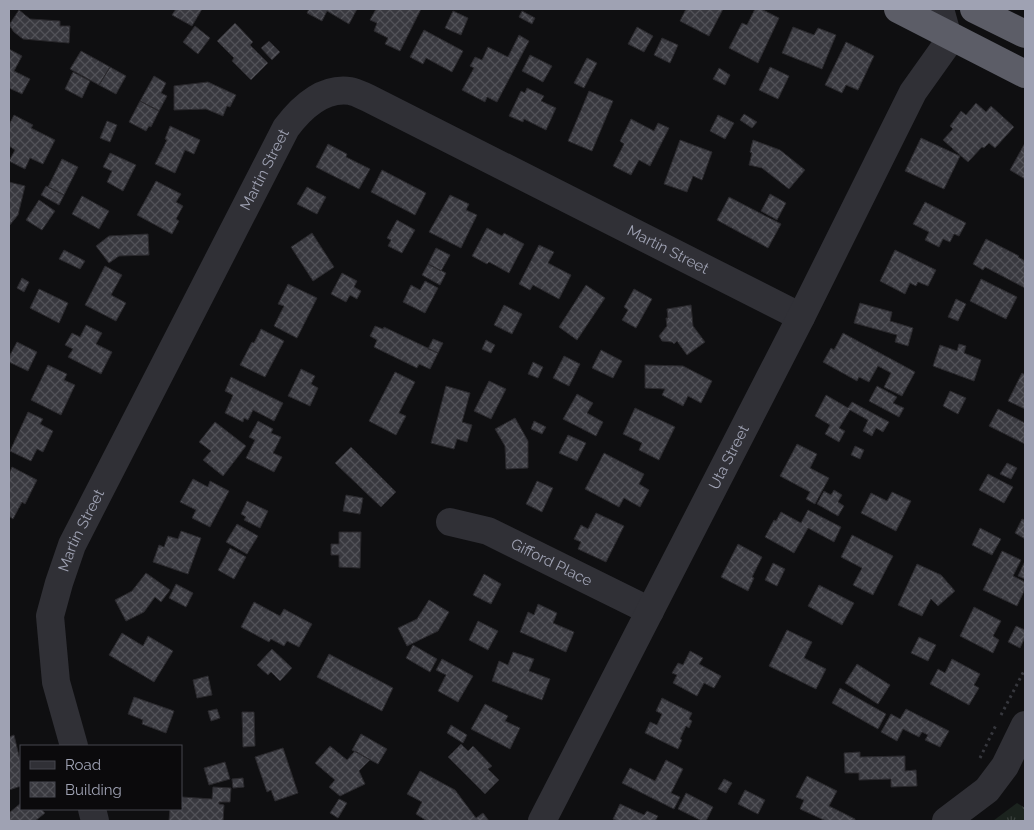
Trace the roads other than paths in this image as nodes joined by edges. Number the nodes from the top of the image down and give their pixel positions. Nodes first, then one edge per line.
1 (898, 9) edge
2 (974, 9) edge
3 (937, 22) edge
4 (1025, 34) edge
5 (1025, 74) edge
6 (800, 316) junction
7 (450, 522) dead end
8 (650, 611) junction
9 (1025, 725) edge
10 (74, 745) edge
11 (542, 821) edge
12 (946, 821) edge

1 - 3 highway
2 - 4 highway
3 - 5 highway
3 - 6 street, Uta Street
6 - 8 street, Uta Street
6 - 10 street, Martin Street
7 - 8 street, Gifford Place
8 - 11 street, Uta Street
9 - 12 street

